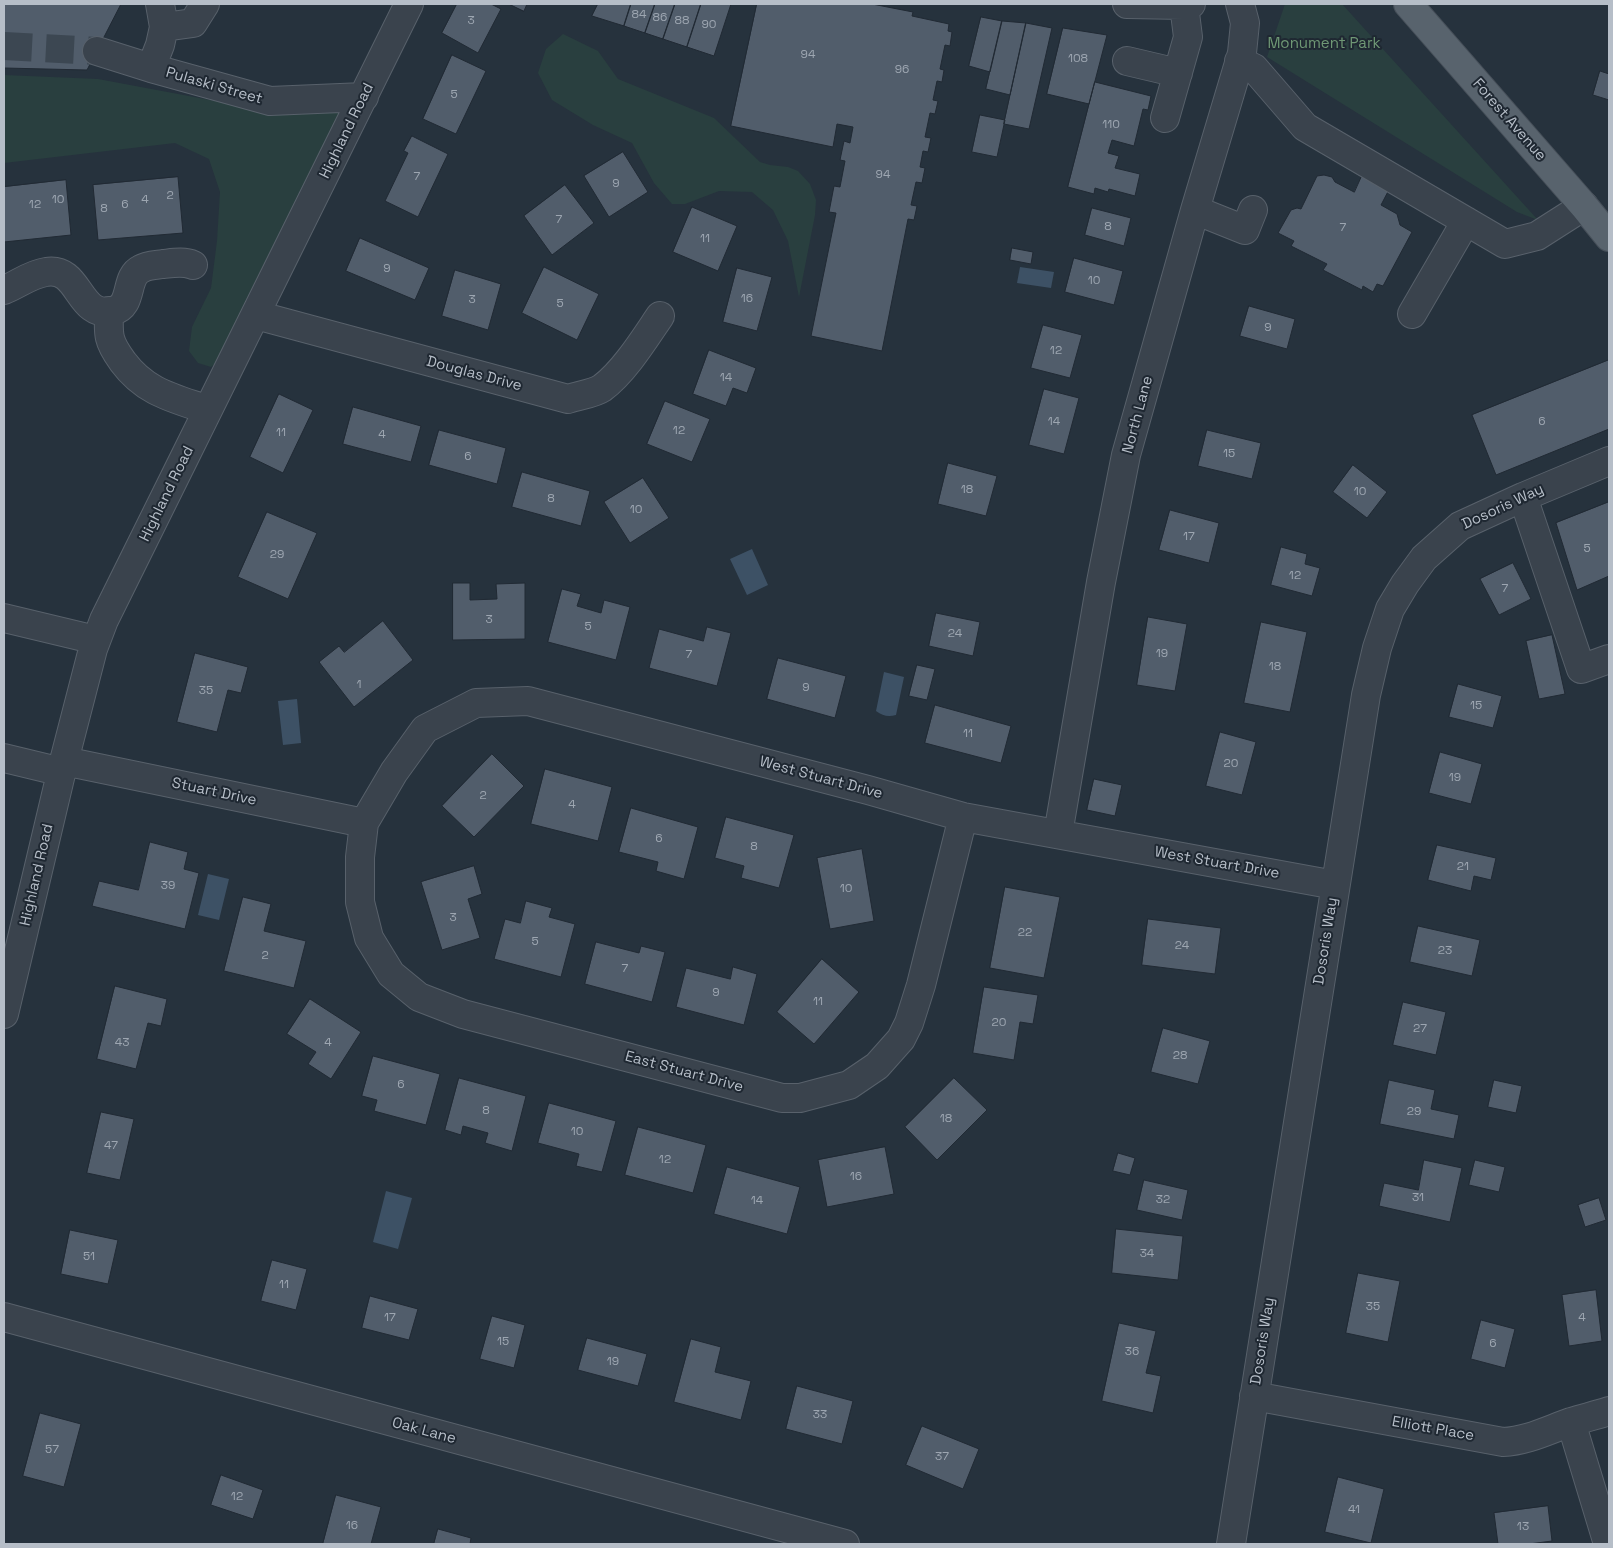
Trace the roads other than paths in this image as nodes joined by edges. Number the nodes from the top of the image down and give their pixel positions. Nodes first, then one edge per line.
1 (205, 4) edge
2 (409, 4) edge
3 (1127, 4) edge
4 (1187, 4) edge
5 (1240, 4) edge
6 (1408, 4) edge
7 (162, 15) edge
8 (97, 51) tunnel mouth
9 (1127, 60) dead end
10 (1239, 61) junction
11 (151, 68) junction
12 (1178, 73) junction
13 (364, 97) junction
14 (1165, 118) dead end
15 (1584, 206) junction
16 (1195, 210) junction
17 (1252, 210) dead end
18 (1466, 221) junction
19 (1609, 237) edge
20 (193, 265) dead end
21 (4, 290) edge
22 (109, 311) junction
23 (1412, 314) dead end
24 (256, 315) junction
25 (660, 316) dead end
26 (208, 410) junction
27 (1609, 461) edge
28 (1523, 497) junction
29 (4, 618) edge
30 (96, 640) junction
31 (1609, 659) edge
32 (4, 758) edge
33 (63, 767) junction
34 (963, 817) junction
35 (364, 823) junction
36 (1058, 834) junction
37 (1335, 885) junction
38 (4, 1014) edge
39 (4, 1317) edge
40 (1254, 1396) junction
41 (1609, 1411) edge
42 (1571, 1422) junction
43 (844, 1544) edge
44 (1231, 1544) edge
45 (1608, 1544) edge

1 - 7 street
2 - 13 street, Highland Road
3 - 4 street
4 - 12 street
5 - 10 street, North Lane
6 - 15 main road, Forest Avenue
7 - 11 street
8 - 11 street, Pulaski Street
9 - 12 street
10 - 16 street, North Lane
10 - 18 street
11 - 13 street, Pulaski Street
12 - 14 street
13 - 24 street, Highland Road
15 - 18 street
15 - 19 main road, Forest Avenue
16 - 17 street
16 - 36 street, North Lane
18 - 23 street
20 - 22 street
21 - 22 street
22 - 26 street
24 - 25 street, Douglas Drive
24 - 26 street, Highland Road
26 - 30 street, Highland Road
27 - 28 street, Dosoris Way
28 - 31 street
28 - 37 street, Dosoris Way
29 - 30 street
30 - 33 street, Highland Road
32 - 33 street, Stuart Drive
33 - 35 street, Stuart Drive
33 - 38 street, Highland Road
34 - 35 street, West Stuart Drive
34 - 35 street, East Stuart Drive
34 - 36 street, West Stuart Drive
36 - 37 street, West Stuart Drive
37 - 40 street, Dosoris Way
39 - 43 street, Oak Lane
40 - 42 street, Elliott Place
40 - 44 street, Dosoris Way
41 - 42 street, Elliott Place
42 - 45 street

